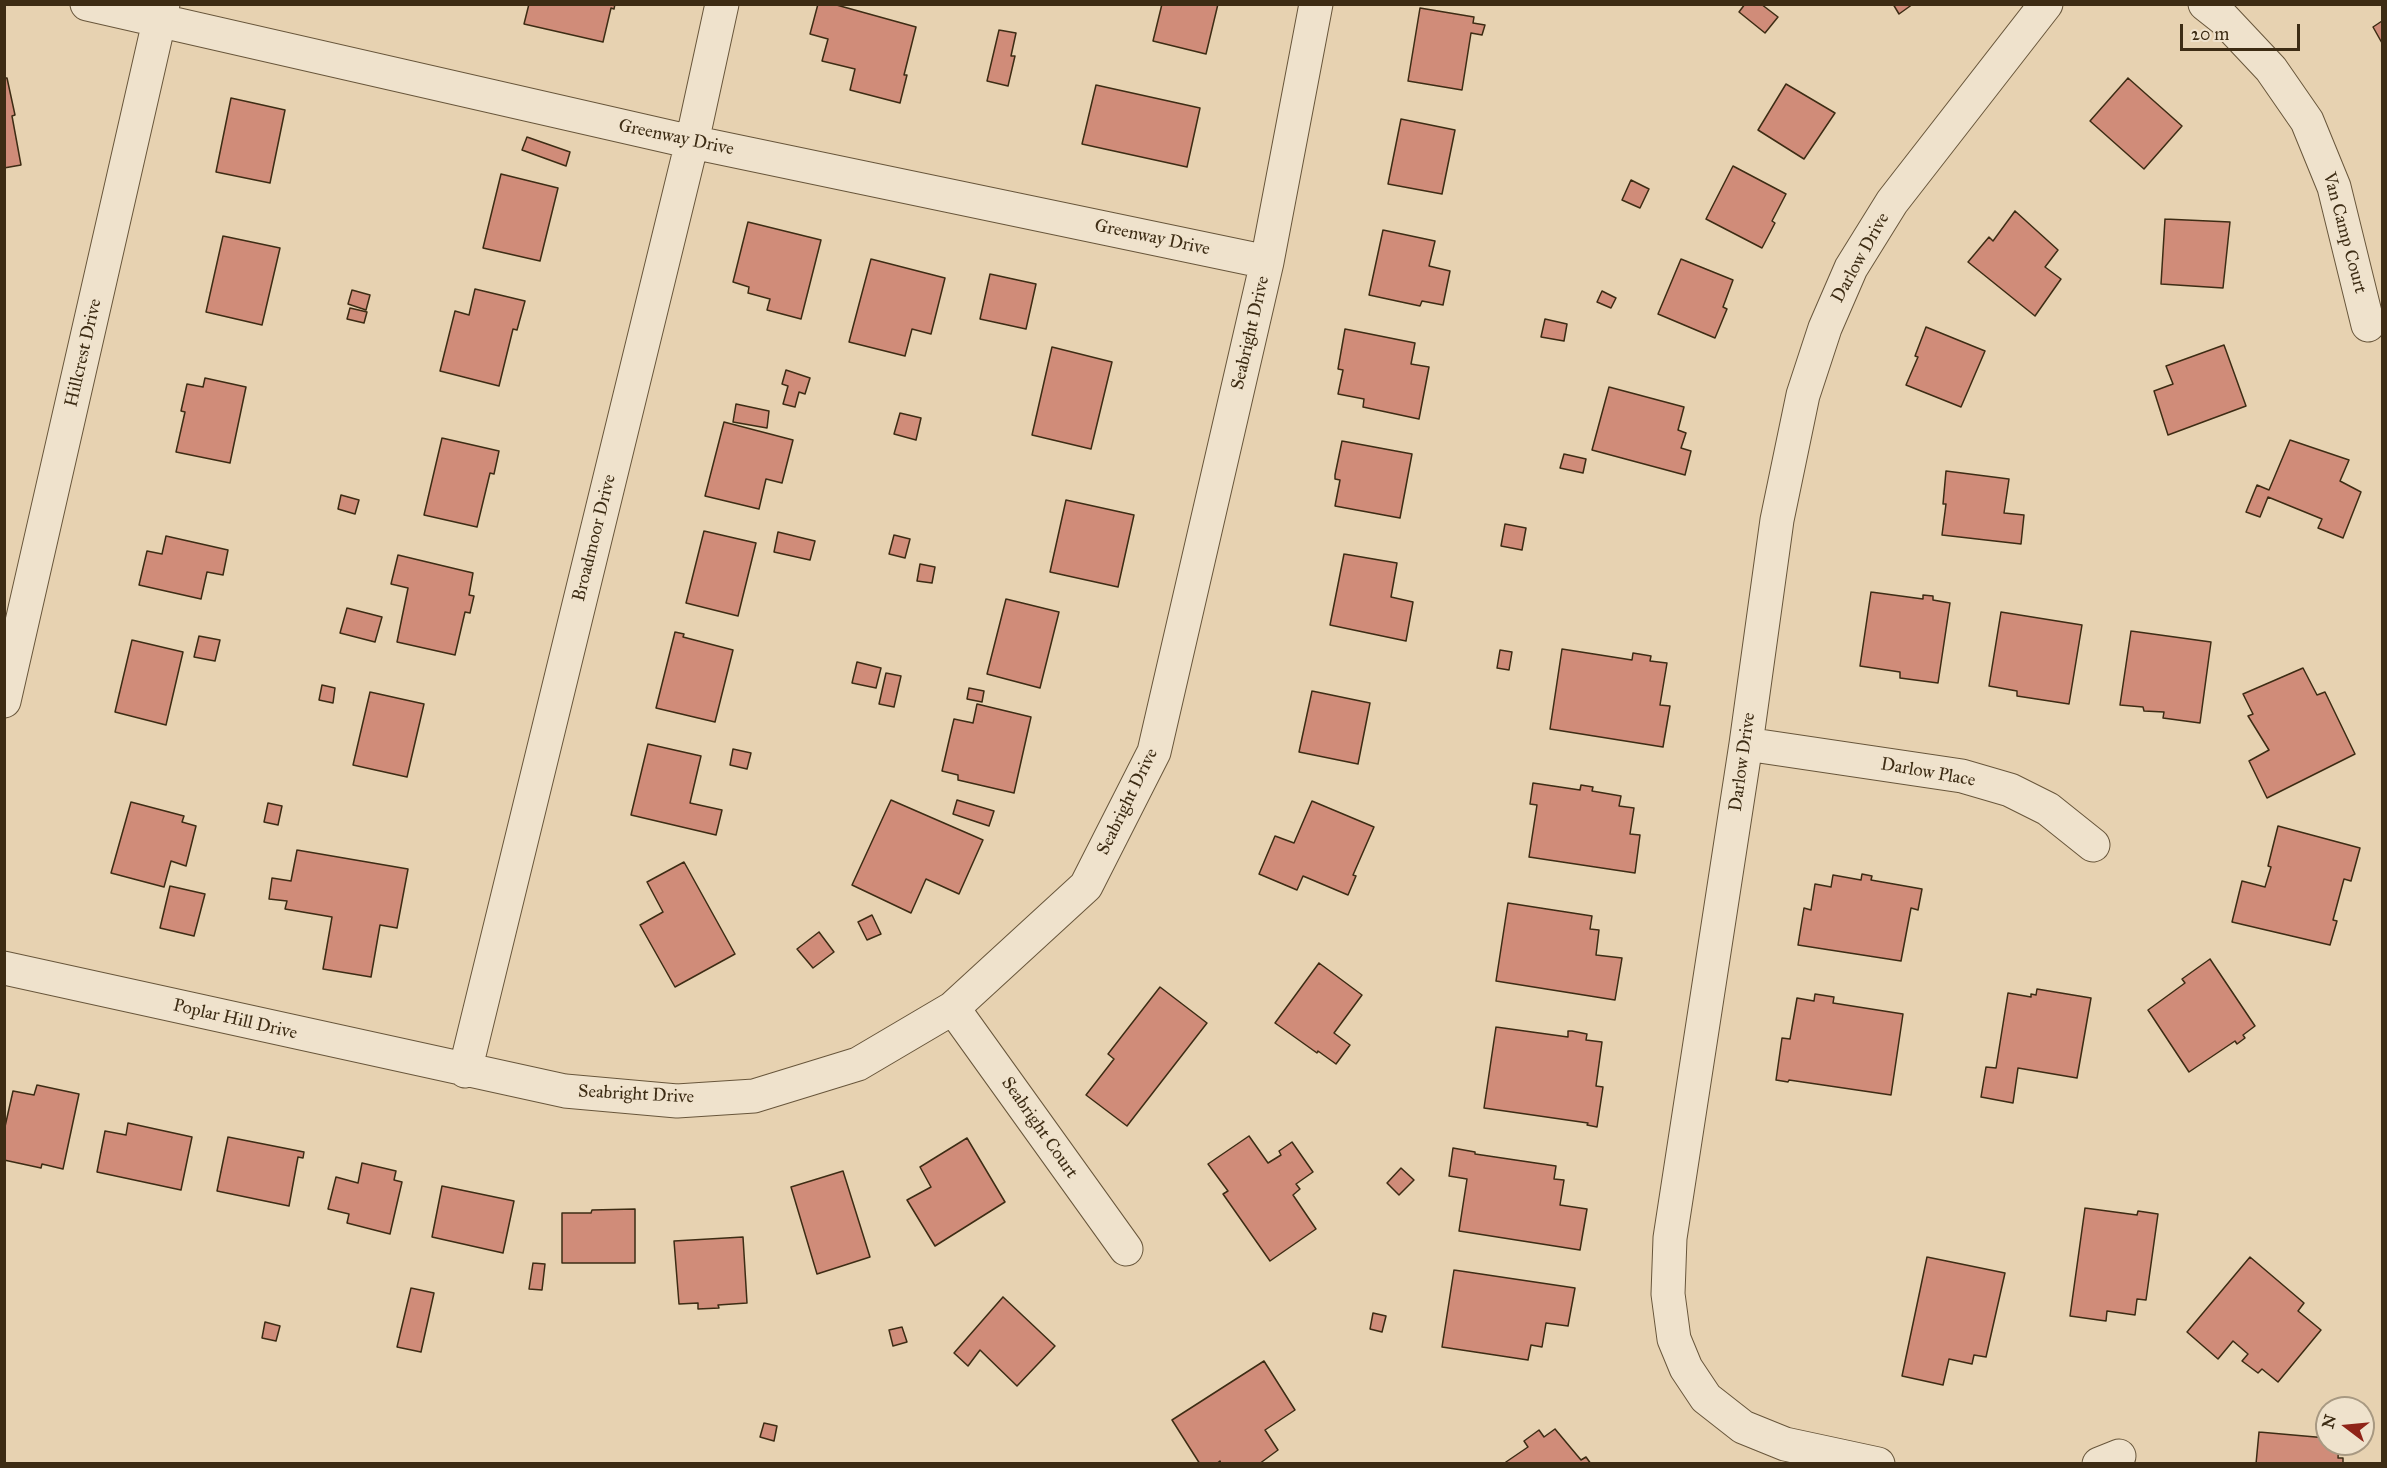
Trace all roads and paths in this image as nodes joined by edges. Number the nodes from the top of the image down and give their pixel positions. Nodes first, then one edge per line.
1 (87, 4) edge
2 (722, 4) edge
3 (1316, 4) edge
4 (2046, 4) edge
5 (2205, 4) edge
6 (161, 13) edge
7 (692, 142) junction
8 (1268, 262) junction
9 (2368, 325) dead end
10 (4, 701) edge
11 (1746, 744) junction
12 (2093, 845) dead end
13 (4, 968) edge
14 (954, 1008) junction
15 (465, 1071) junction
16 (1125, 1249) dead end
17 (1878, 1464) edge

1 - 6 street, Greenway Drive
2 - 7 street, Broadmoor Drive
3 - 8 street, Seabright Drive
4 - 11 street, Darlow Drive
5 - 9 street, Van Camp Court
6 - 7 street, Greenway Drive
6 - 10 street, Hillcrest Drive
7 - 8 street, Greenway Drive
7 - 15 street, Broadmoor Drive
8 - 14 street, Seabright Drive
11 - 12 street, Darlow Place
11 - 17 street, Darlow Drive
13 - 15 street, Poplar Hill Drive
14 - 15 street, Seabright Drive
14 - 16 street, Seabright Court

